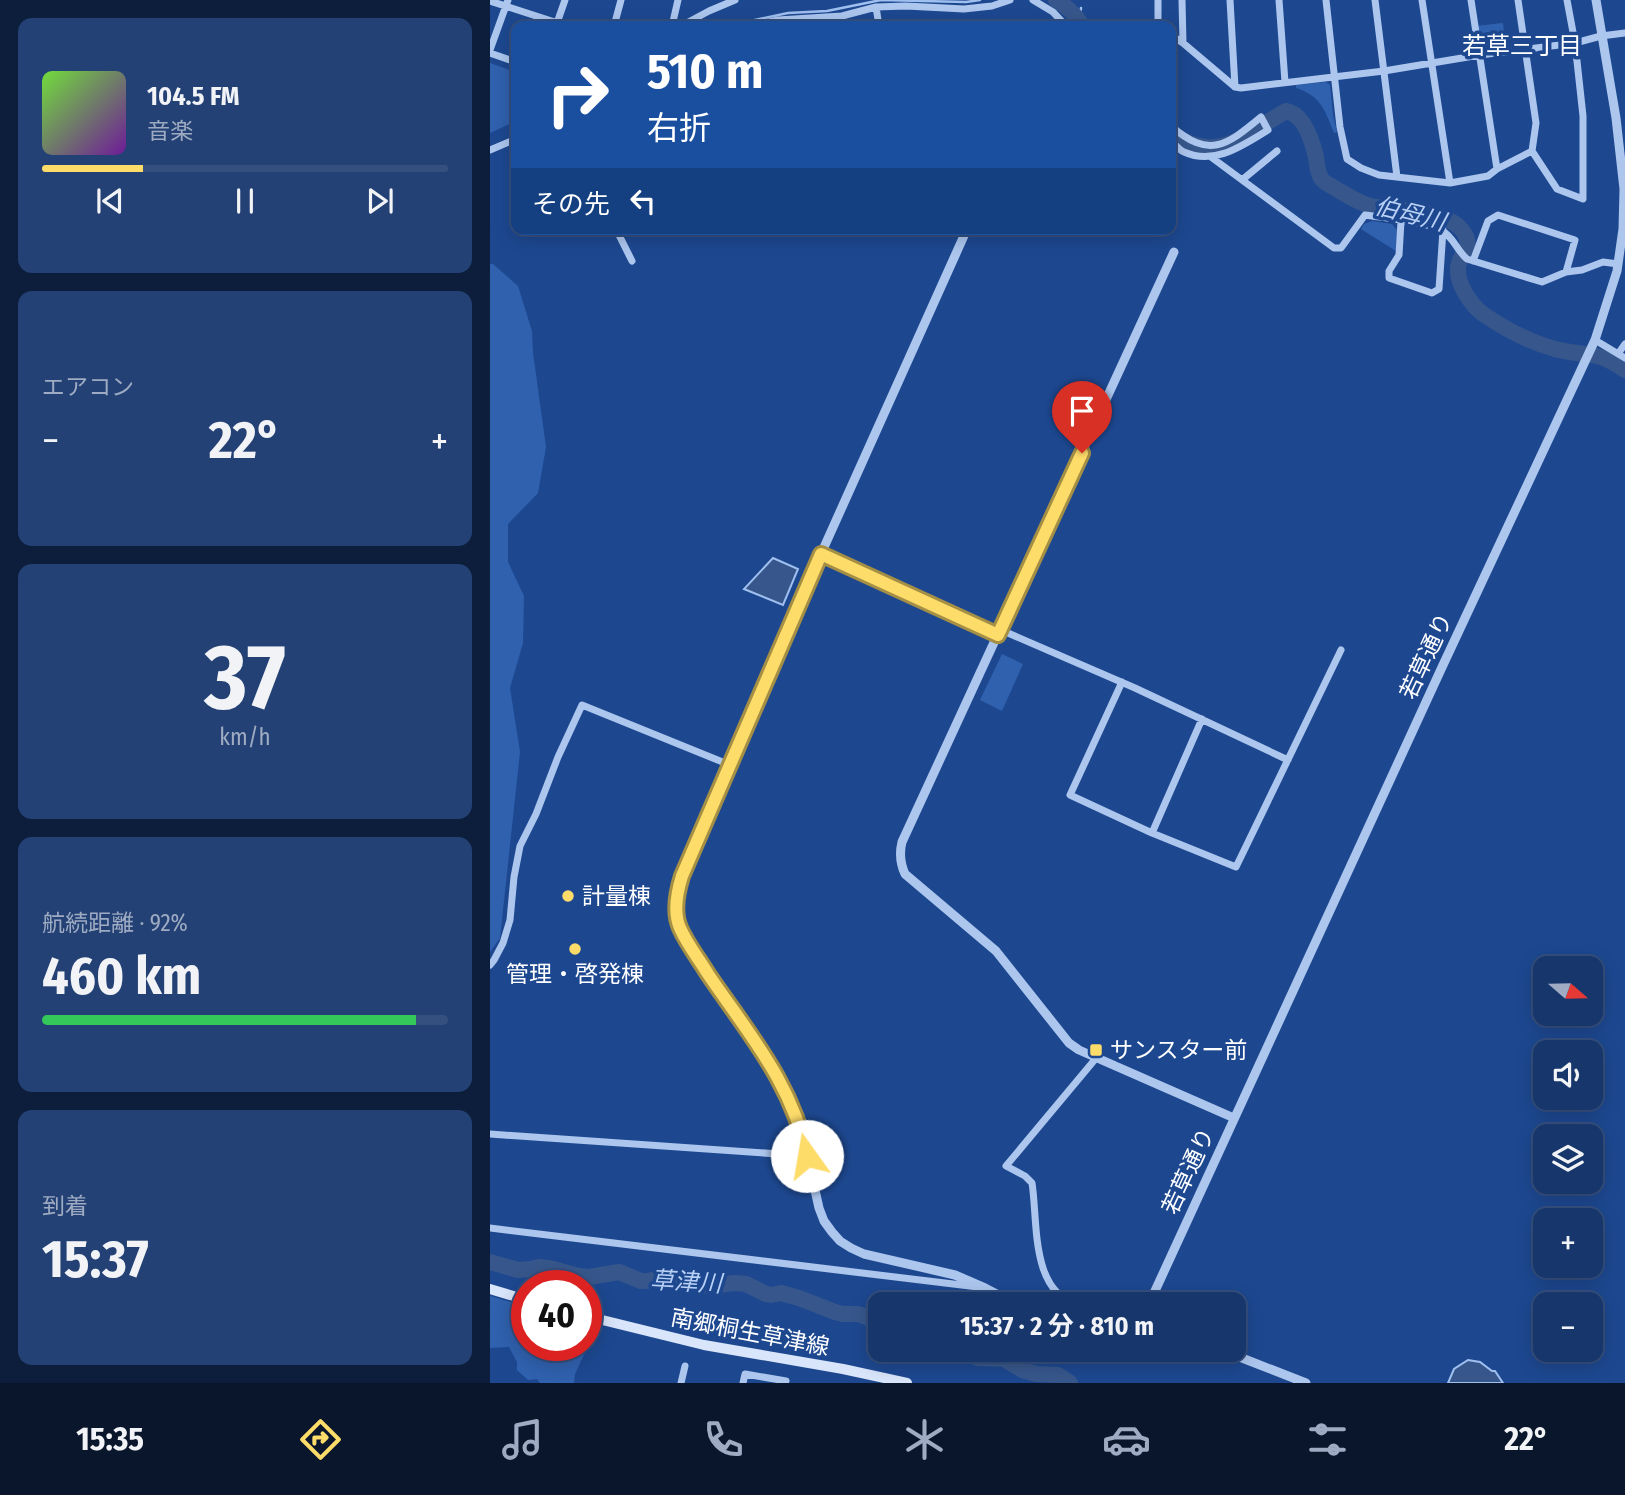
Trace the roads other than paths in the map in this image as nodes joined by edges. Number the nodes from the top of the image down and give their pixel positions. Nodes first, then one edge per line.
1 (565, 0) edge
2 (621, 0) edge
3 (678, 0) edge
4 (735, 0) edge
5 (1010, 0) edge
6 (1033, 0) edge
7 (1158, 0) edge
8 (1182, 0) edge
9 (1230, 0) edge
10 (1279, 0) edge
11 (1326, 0) edge
12 (1375, 0) edge
13 (1422, 0) edge
14 (1471, 0) edge
15 (1518, 0) edge
16 (1567, 0) edge
17 (1596, 0) edge
18 (490, 1) edge
19 (507, 3) edge
20 (876, 7) junction
21 (552, 21) edge
22 (558, 21) edge
23 (615, 21) edge
24 (673, 21) edge
25 (690, 21) edge
26 (774, 21) edge
27 (878, 21) edge
28 (1061, 21) edge
29 (1158, 21) edge
30 (1625, 33) edge
31 (1601, 36) junction
32 (1176, 38) edge
33 (1183, 43) junction
34 (1574, 43) junction
35 (1526, 49) junction
36 (490, 52) edge
37 (1480, 55) junction
38 (511, 60) edge
39 (1432, 63) junction
40 (1384, 71) junction
41 (1334, 78) junction
42 (1285, 82) junction
43 (1235, 87) junction
44 (1176, 130) edge
45 (511, 141) edge
46 (1176, 146) edge
47 (490, 150) edge
48 (1278, 151) dead end
49 (1532, 151) junction
50 (1211, 157) junction
51 (1497, 169) junction
52 (1397, 177) junction
53 (1242, 180) junction
54 (1450, 183) junction
55 (1401, 221) junction
56 (1443, 230) junction
57 (619, 235) edge
58 (964, 235) edge
59 (1174, 252) dead end
60 (1470, 260) junction
61 (632, 261) dead end
62 (1620, 269) edge
63 (1566, 272) junction
64 (1625, 344) edge
65 (1593, 345) junction
66 (1622, 356) edge
67 (821, 554) junction
68 (999, 632) junction
69 (1341, 650) dead end
70 (1122, 682) junction
71 (1202, 719) junction
72 (1287, 760) junction
73 (730, 765) junction
74 (1152, 833) junction
75 (490, 965) edge
76 (1097, 1057) junction
77 (1234, 1118) junction
78 (490, 1134) edge
79 (807, 1156) junction
80 (490, 1228) edge
81 (985, 1287) junction
82 (490, 1289) edge
83 (994, 1292) edge
84 (1056, 1292) edge
85 (1154, 1292) edge
86 (511, 1295) edge
87 (602, 1319) edge
88 (1246, 1360) edge
89 (685, 1366) dead end
90 (681, 1383) edge
91 (743, 1383) edge
92 (785, 1383) edge
93 (907, 1383) edge
94 (1306, 1383) edge

1 - 22 street
2 - 23 street
3 - 24 street
4 - 25 street
5 - 20 street
6 - 28 street
7 - 29 street
8 - 33 street
9 - 43 street
10 - 42 street
11 - 41 street
12 - 40 street
13 - 39 street
14 - 37 street
15 - 35 street
16 - 34 street
17 - 31 street, 若草通り
18 - 19 street
19 - 21 street
19 - 36 street
20 - 26 street
20 - 27 street
30 - 31 street
31 - 34 street
31 - 62 street, 若草通り
32 - 33 street
33 - 43 street
34 - 35 street
34 - 49 street
35 - 37 street
35 - 49 street
36 - 38 street
37 - 39 street
37 - 51 street
39 - 40 street
39 - 54 street
40 - 41 street
40 - 52 street
41 - 42 street
41 - 52 street
42 - 43 street
44 - 50 street
45 - 47 street
46 - 50 street
48 - 53 street
49 - 51 street
50 - 53 street
51 - 54 street
52 - 54 street
53 - 55 street
55 - 56 street
55 - 56 street
56 - 60 street
57 - 61 street
58 - 67 street
59 - 68 street
60 - 63 street
60 - 63 street
62 - 63 street
62 - 65 street, 若草通り
64 - 66 street
65 - 66 street
65 - 77 street, 若草通り
67 - 68 street
67 - 73 street
68 - 70 street
68 - 76 street
69 - 72 street
70 - 71 street
70 - 74 street
71 - 72 street
71 - 74 street
72 - 74 street
73 - 75 street
73 - 79 street
76 - 77 street
76 - 84 street
77 - 85 street, 若草通り
78 - 79 street
79 - 81 street
80 - 81 street
81 - 83 street
82 - 86 main road
87 - 93 main road, 南郷桐生草津線
88 - 94 street
89 - 90 street
91 - 92 street

